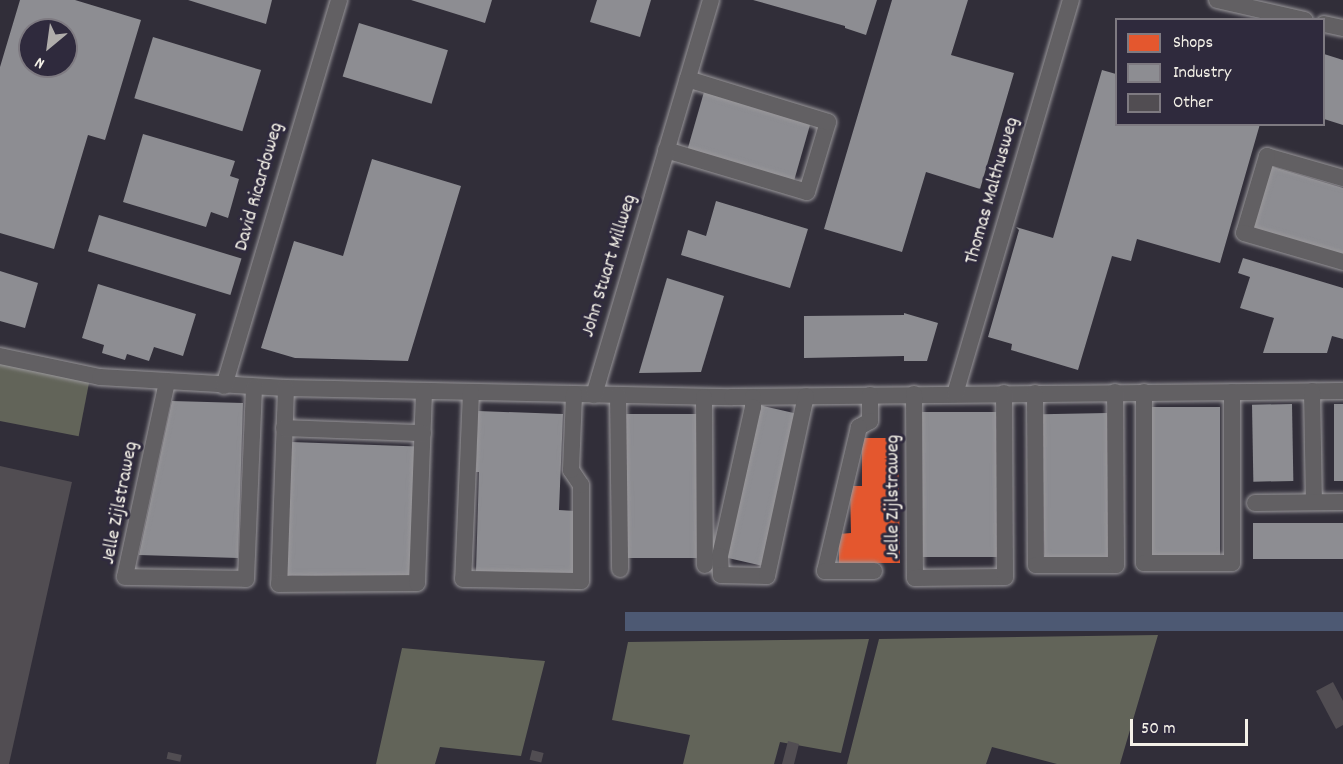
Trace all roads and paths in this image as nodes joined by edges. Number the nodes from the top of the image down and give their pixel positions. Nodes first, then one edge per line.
1 (339, 0) edge
2 (711, 0) edge
3 (1071, 0) edge
4 (1217, 0) edge
5 (1296, 18) edge
6 (1325, 24) edge
7 (1343, 28) edge
8 (687, 79) junction
9 (666, 150) junction
10 (1343, 178) edge
11 (1343, 262) edge
12 (0, 356) edge
13 (167, 382) junction
14 (224, 386) junction
15 (254, 387) junction
16 (286, 388) junction
17 (424, 391) junction
18 (1343, 391) edge
19 (471, 392) junction
20 (1115, 392) junction
21 (1144, 392) junction
22 (1232, 392) junction
23 (1312, 392) junction
24 (1004, 393) junction
25 (1035, 393) junction
26 (574, 394) junction
27 (914, 394) junction
28 (955, 394) junction
29 (594, 395) junction
30 (618, 395) junction
31 (870, 395) junction
32 (704, 396) junction
33 (806, 396) junction
34 (753, 397) junction
35 (285, 428) junction
36 (423, 433) junction
37 (1255, 502) dead end
38 (1314, 502) junction
39 (1343, 502) edge
40 (705, 565) dead end
41 (620, 569) dead end
42 (874, 571) dead end

1 - 14 street, David Ricardoweg
2 - 8 street, John Stuart Millweg
3 - 28 street, Thomas Malthusweg
4 - 5 street
6 - 7 street
8 - 9 street, John Stuart Millweg
8 - 9 street
9 - 29 street, John Stuart Millweg
10 - 11 street
12 - 13 street
13 - 14 street
13 - 15 street, Jelle Zijlstraweg
14 - 15 street
15 - 16 street
16 - 17 street
16 - 35 street
17 - 19 street
17 - 36 street
18 - 23 street
19 - 26 street
19 - 26 street
20 - 21 street
20 - 25 street
20 - 25 street
21 - 22 street
21 - 22 street
22 - 23 street
23 - 38 street
24 - 25 street
24 - 27 street, Jelle Zijlstraweg
24 - 28 street
26 - 29 street
27 - 28 street
27 - 31 street
29 - 30 street
30 - 32 street
30 - 41 street
31 - 33 street
31 - 42 street, Jelle Zijlstraweg
32 - 34 street
32 - 40 street
33 - 34 street
33 - 34 street
35 - 36 street
35 - 36 street
37 - 38 street
38 - 39 street

